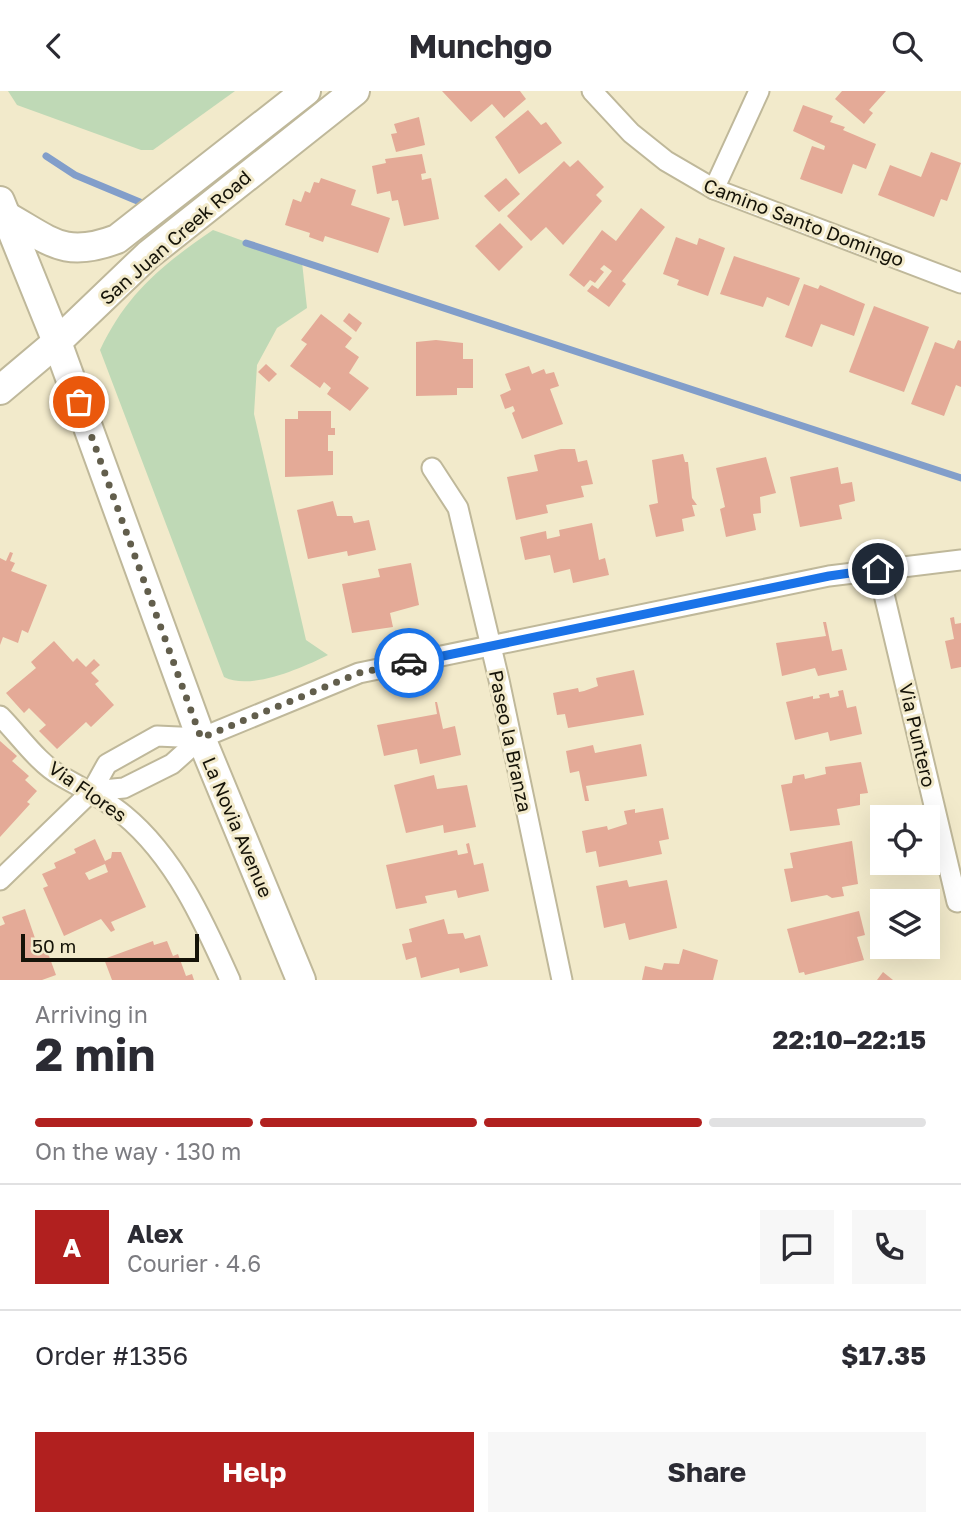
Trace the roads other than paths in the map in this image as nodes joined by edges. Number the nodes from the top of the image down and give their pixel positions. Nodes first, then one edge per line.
1 (306, 91) edge
2 (355, 91) edge
3 (592, 91) edge
4 (760, 91) edge
5 (714, 190) junction
6 (3, 208) edge
7 (961, 282) edge
8 (57, 342) junction
9 (0, 390) edge
10 (432, 468) dead end
11 (961, 560) edge
12 (878, 569) junction
13 (490, 647) junction
14 (0, 716) edge
15 (201, 738) junction
16 (92, 790) junction
17 (0, 880) edge
18 (959, 901) edge
19 (230, 980) edge
20 (301, 980) edge
21 (562, 980) edge

1 - 6 main road
2 - 8 main road, San Juan Creek Road
3 - 5 street, Camino Santo Domingo
4 - 5 street
5 - 7 street, Camino Santo Domingo
6 - 8 main road, La Novia Avenue
8 - 9 main road, San Juan Creek Road
8 - 15 main road, La Novia Avenue
10 - 13 street, Paseo la Branza
11 - 12 street
12 - 13 street
12 - 18 street, Via Puntero
13 - 15 street
13 - 21 street, Paseo la Branza
14 - 16 street, Via Flores
15 - 16 street
15 - 16 street
15 - 20 main road, La Novia Avenue
16 - 17 street
16 - 19 street, Via Flores

